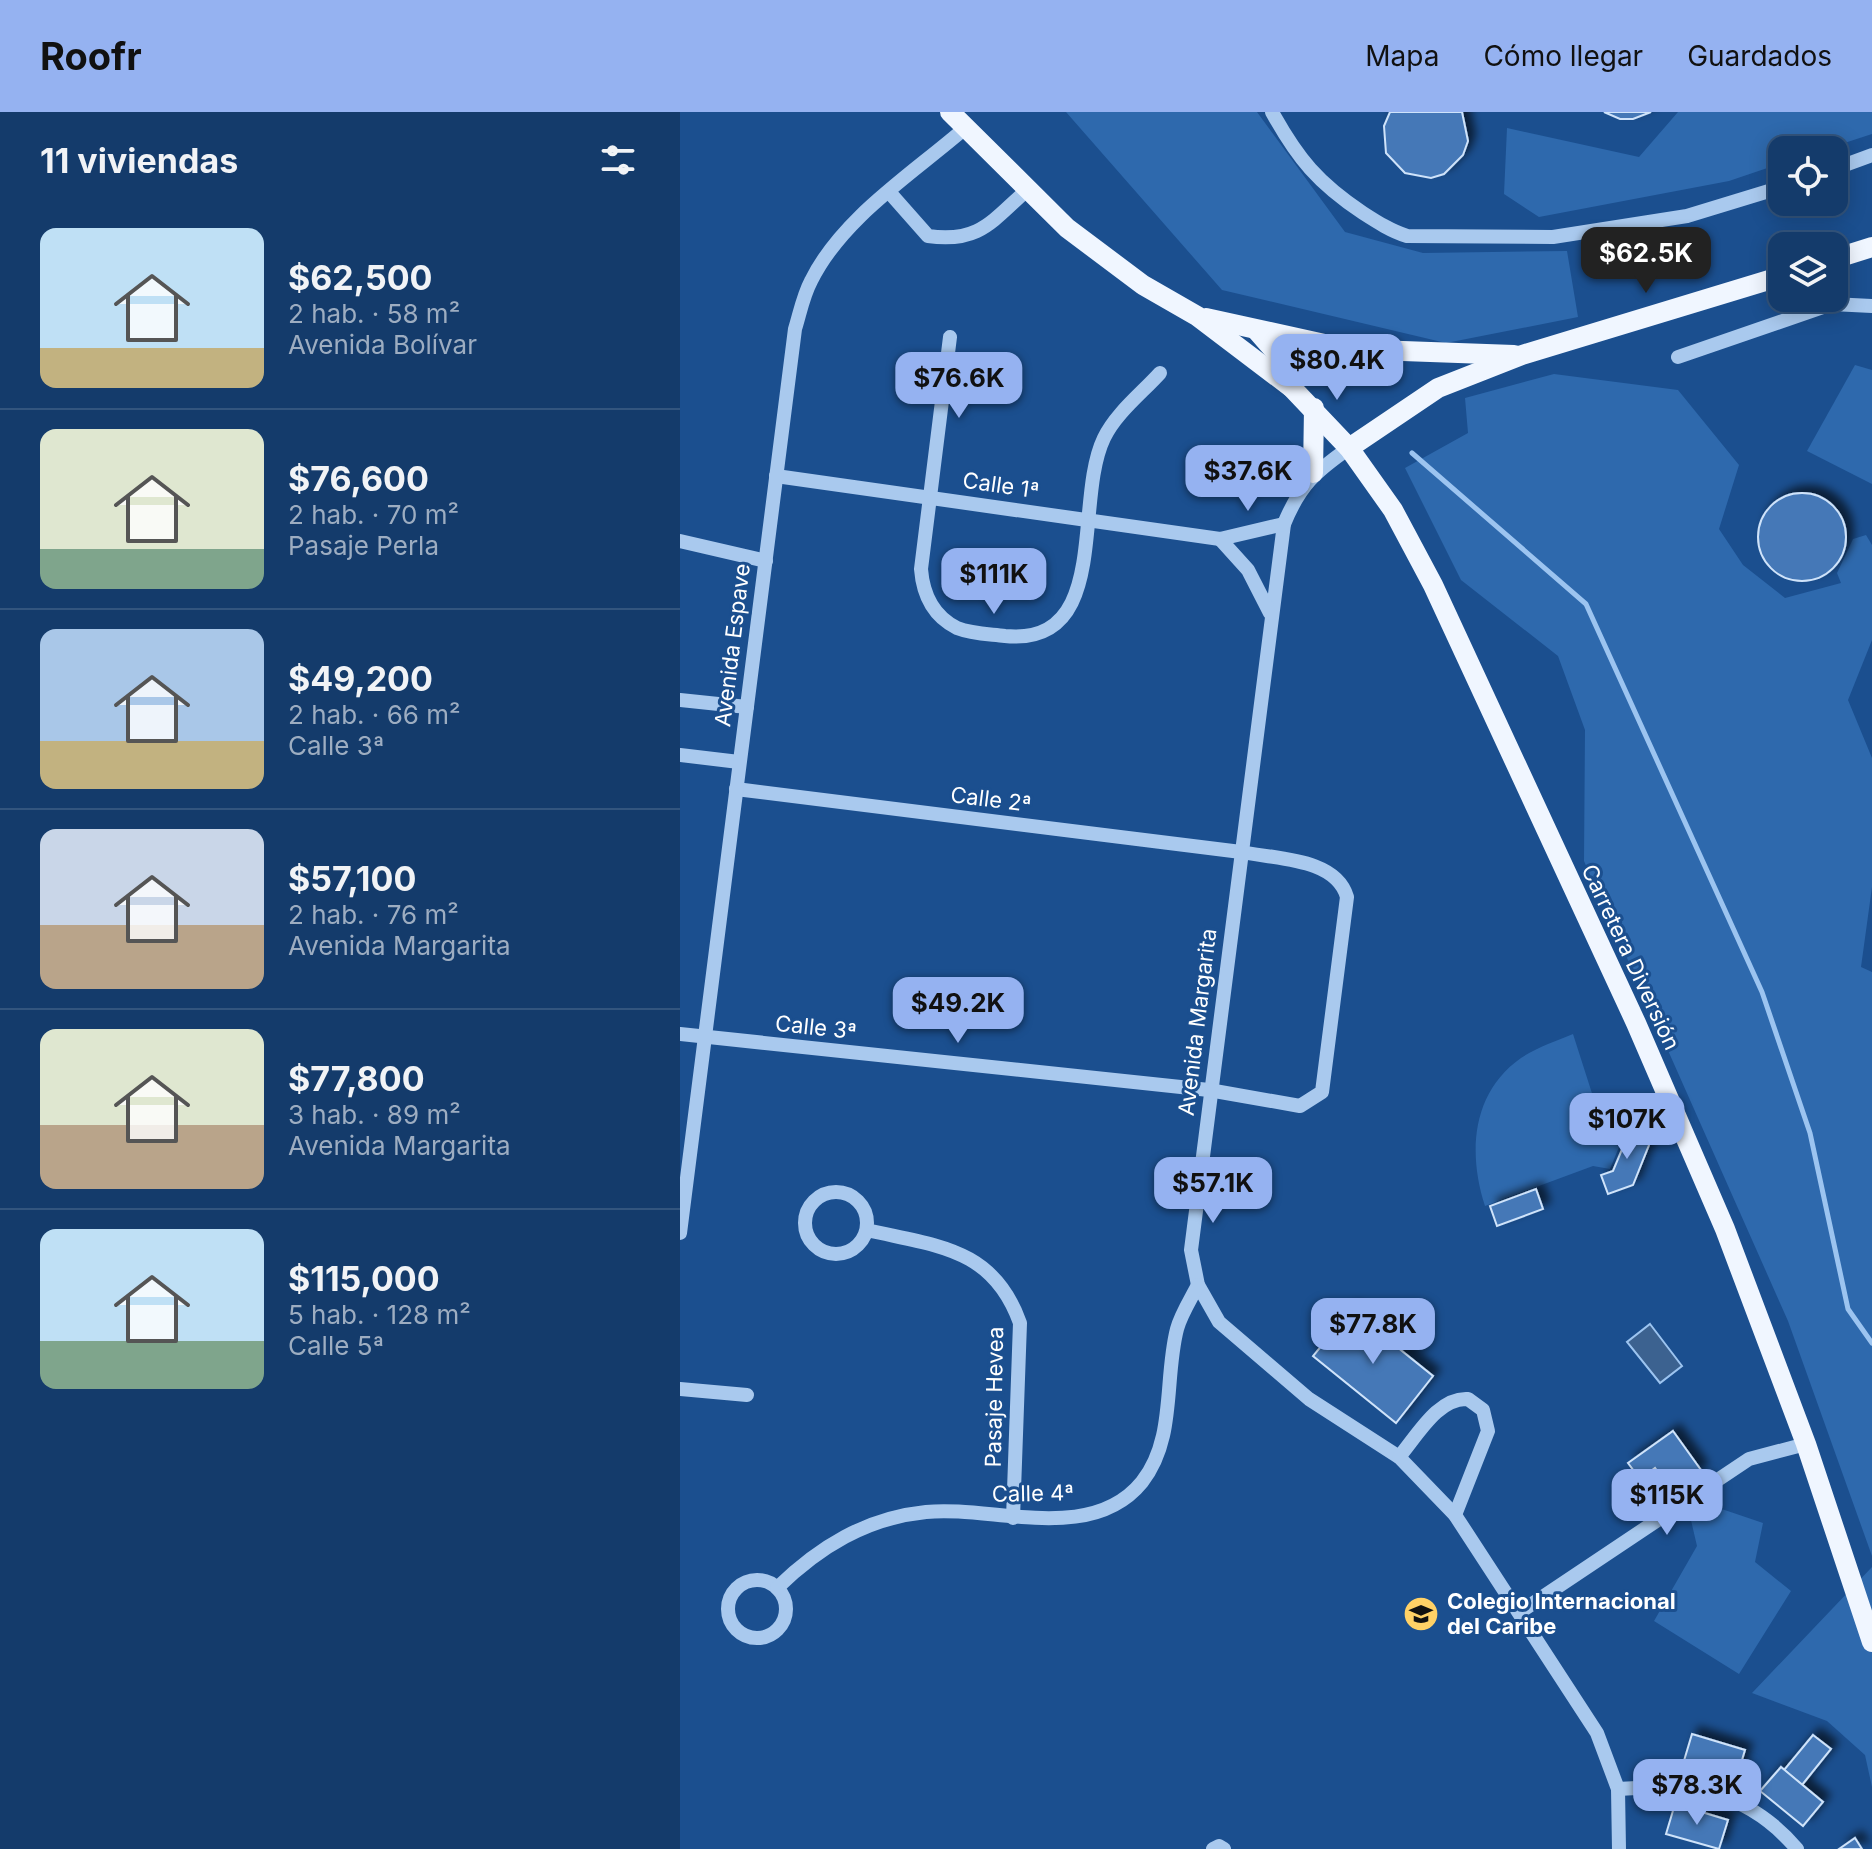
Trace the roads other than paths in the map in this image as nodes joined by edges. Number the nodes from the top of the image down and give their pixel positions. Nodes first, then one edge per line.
1 (950, 112) edge
2 (1272, 112) edge
3 (964, 129) junction
4 (1872, 155) edge
5 (1848, 164) edge
6 (1027, 190) junction
7 (1768, 191) edge
8 (890, 193) junction
9 (1872, 247) edge
10 (1848, 255) edge
11 (1768, 280) edge
12 (1872, 306) edge
13 (1197, 316) junction
14 (1257, 330) junction
15 (950, 337) dead end
16 (1522, 355) junction
17 (1678, 357) dead end
18 (1160, 373) dead end
19 (1292, 388) junction
20 (1314, 408) junction
21 (1349, 448) junction
22 (1313, 473) junction
23 (776, 476) junction
24 (929, 497) junction
25 (1087, 520) junction
26 (1284, 524) junction
27 (1220, 539) junction
28 (680, 541) edge
29 (766, 561) junction
30 (1270, 613) junction
31 (680, 700) edge
32 (747, 707) junction
33 (680, 755) edge
34 (739, 762) junction
35 (736, 789) junction
36 (1241, 852) junction
37 (680, 1034) edge
38 (704, 1038) junction
39 (1209, 1090) junction
40 (867, 1230) junction
41 (680, 1233) edge
42 (1198, 1285) junction
43 (680, 1389) edge
44 (747, 1395) dead end
45 (1806, 1444) junction
46 (1399, 1457) junction
47 (1455, 1515) junction
48 (1013, 1518) junction
49 (777, 1588) junction
50 (1520, 1612) junction
51 (1872, 1642) edge
52 (1618, 1789) junction
53 (1213, 1849) edge
54 (1224, 1849) edge
55 (1619, 1849) edge
56 (1797, 1849) edge

1 - 3 main road
2 - 7 street
3 - 6 main road
3 - 8 street, Avenida Espave
4 - 5 street
6 - 8 street
6 - 13 main road
8 - 23 street, Avenida Espave
9 - 10 main road
11 - 16 main road
12 - 17 street
13 - 14 main road
13 - 19 main road, Carretera Diversión
14 - 16 main road
14 - 19 main road
15 - 24 street
16 - 21 main road
18 - 25 street
19 - 20 main road, Carretera Diversión
20 - 21 main road, Carretera Diversión
20 - 22 main road
21 - 22 street, Avenida Margarita
21 - 45 main road, Carretera Diversión
22 - 26 street, Avenida Margarita
23 - 24 street, Calle 1ª
23 - 29 street, Avenida Espave
24 - 25 street, Calle 1ª
24 - 25 street
25 - 27 street, Calle 1ª
26 - 27 street
26 - 30 street, Avenida Margarita
27 - 30 street
28 - 29 street
29 - 32 street, Avenida Espave
30 - 36 street, Avenida Margarita
31 - 32 street
32 - 34 street, Avenida Espave
33 - 34 street
34 - 35 street, Avenida Espave
35 - 36 street, Calle 2ª
35 - 38 street, Avenida Espave
36 - 39 street, Avenida Margarita
36 - 39 street, Calle 2ª
37 - 38 street, Calle 3ª
38 - 39 street, Calle 3ª
38 - 41 street, Avenida Espave
39 - 42 street, Avenida Margarita
40 - 40 street
40 - 48 street, Pasaje Hevea
42 - 46 street, Avenida Margarita
42 - 48 street, Calle 4ª
43 - 44 street
45 - 50 street
45 - 51 main road, Carretera Diversión
46 - 47 street, Avenida Margarita
46 - 47 street
47 - 50 street, Avenida Margarita
48 - 49 street, Calle 4ª
49 - 49 street
50 - 52 street, Avenida Margarita
52 - 55 street, Avenida Margarita
52 - 56 street
53 - 54 street

